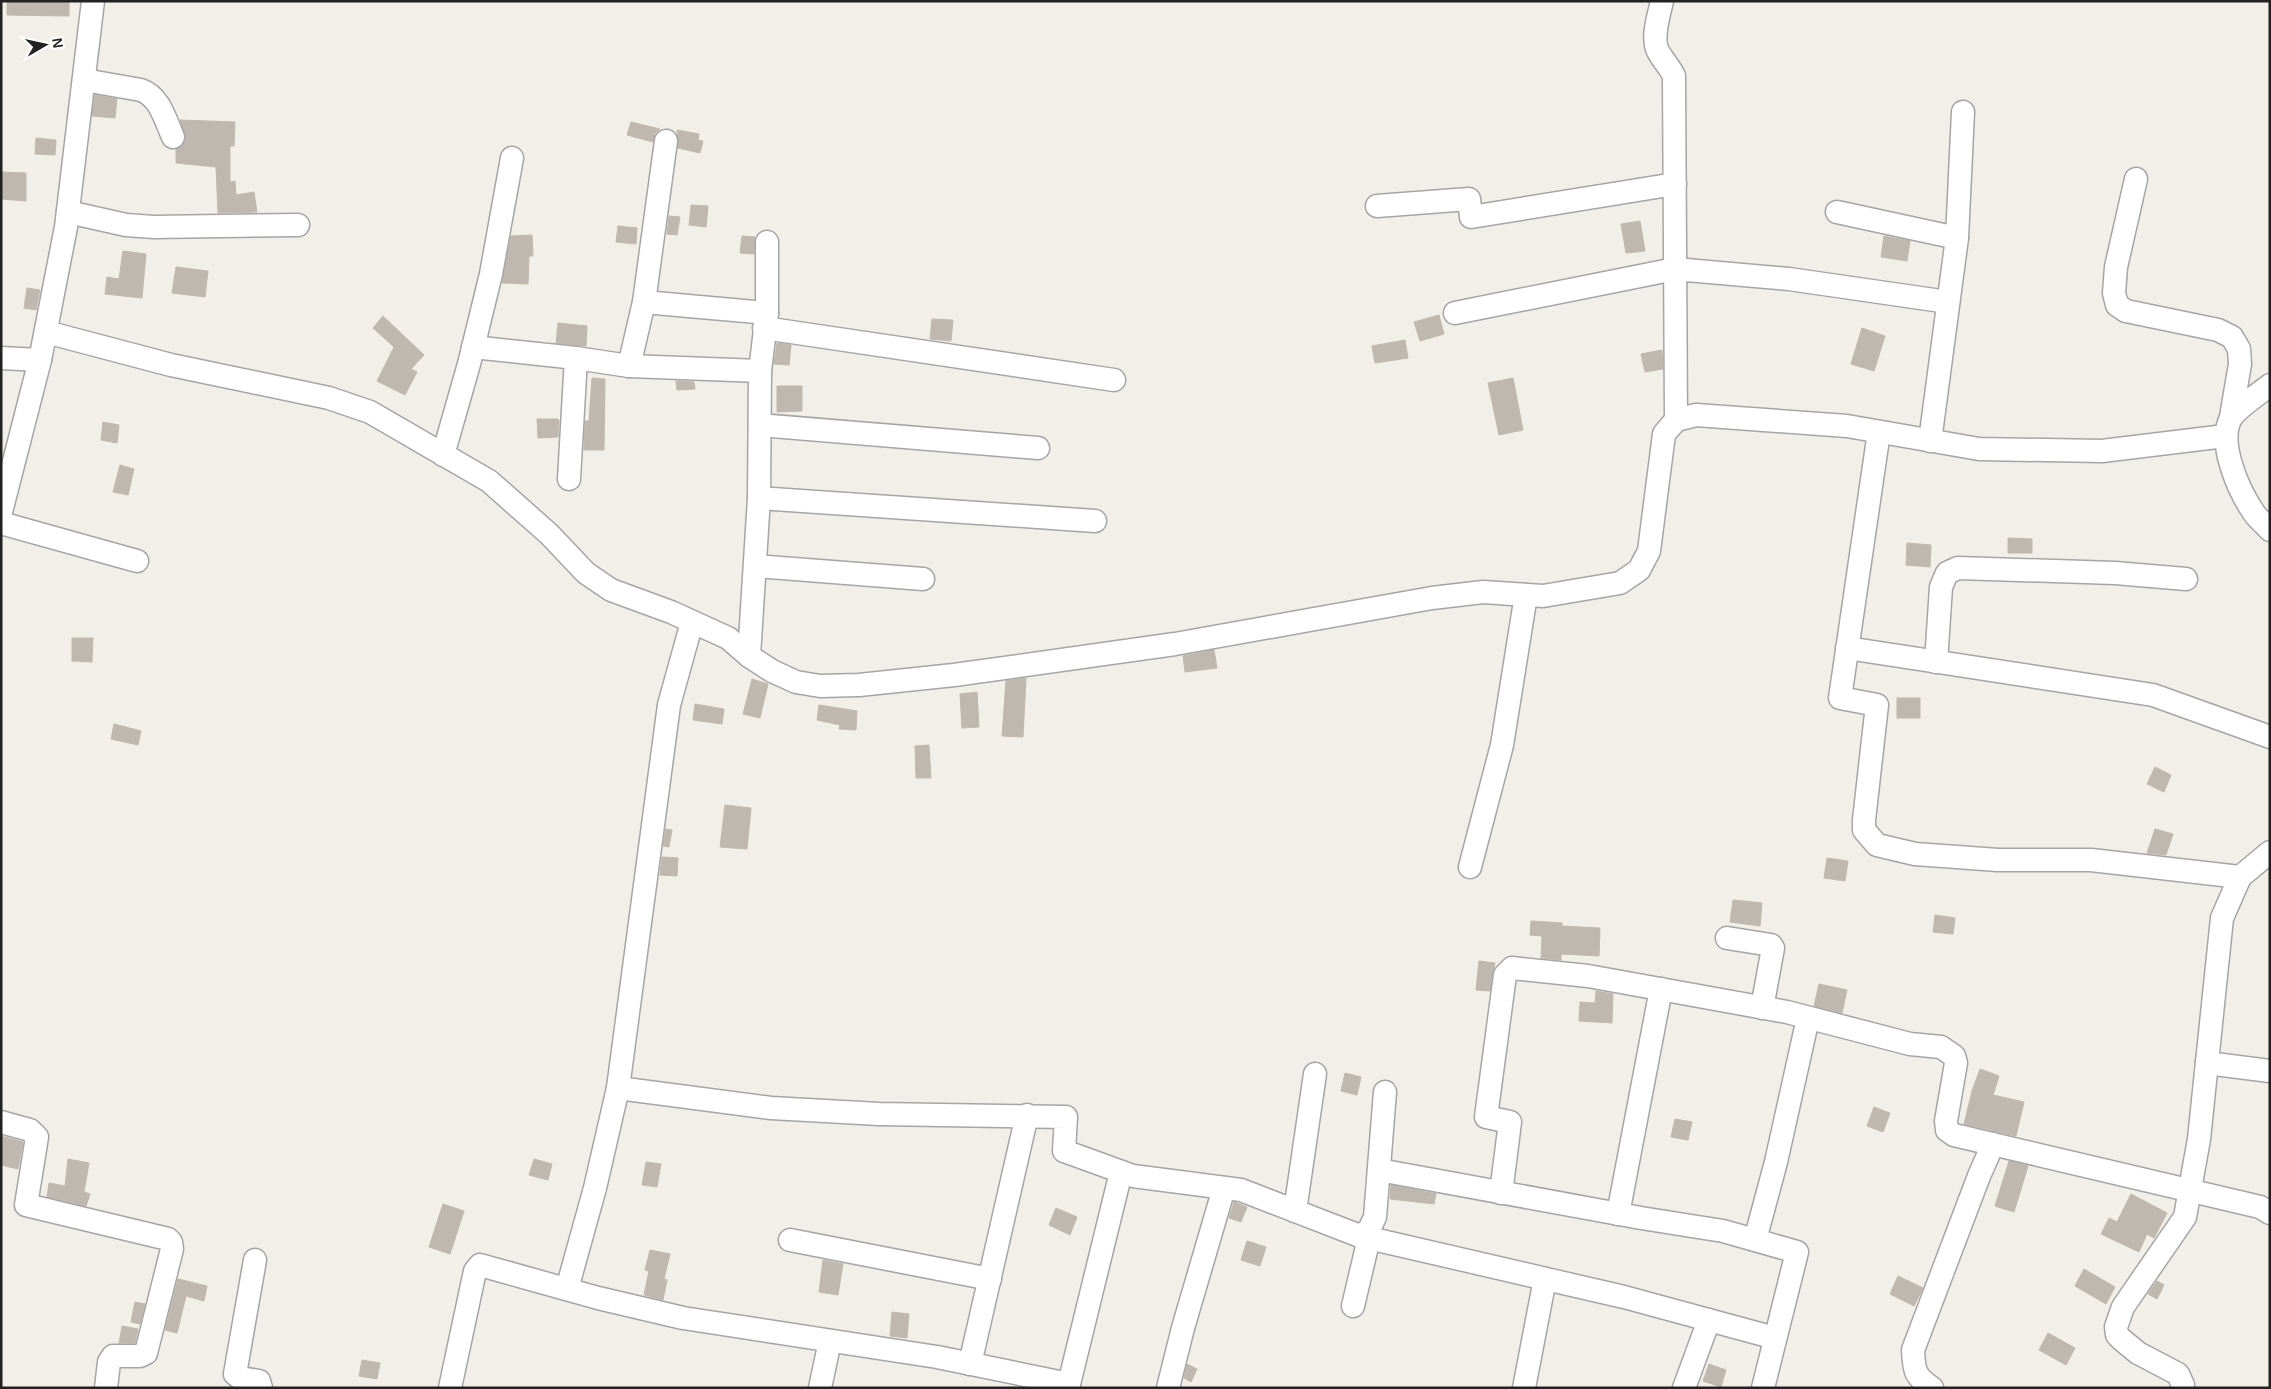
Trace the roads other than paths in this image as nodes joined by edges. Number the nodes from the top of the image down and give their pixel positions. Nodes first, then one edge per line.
1 (93, 1) edge
2 (1662, 1) edge
3 (84, 80) junction
4 (1963, 112) dead end
5 (173, 137) dead end
6 (666, 141) dead end
7 (512, 158) dead end
8 (2136, 178) dead end
9 (1675, 184) junction
10 (1377, 206) dead end
11 (68, 212) junction
12 (1836, 212) dead end
13 (298, 225) dead end
14 (1957, 238) junction
15 (767, 242) dead end
16 (1675, 269) junction
17 (644, 302) junction
18 (1948, 302) junction
19 (1455, 313) dead end
20 (766, 320) junction
21 (46, 332) junction
22 (473, 347) junction
23 (1, 358) edge
24 (576, 358) junction
25 (40, 360) junction
26 (629, 366) junction
27 (760, 371) junction
28 (1114, 380) dead end
29 (2270, 386) edge
30 (1676, 420) junction
31 (760, 426) junction
32 (2228, 427) junction
33 (1879, 432) junction
34 (1930, 441) junction
35 (1038, 448) dead end
36 (443, 455) junction
37 (569, 479) dead end
38 (759, 498) junction
39 (1, 512) edge
40 (1094, 521) dead end
41 (1, 523) edge
42 (2270, 530) edge
43 (137, 561) dead end
44 (756, 566) junction
45 (923, 579) dead end
46 (2186, 579) dead end
47 (1526, 595) junction
48 (692, 622) junction
49 (1847, 648) junction
50 (749, 656) junction
51 (1936, 662) junction
52 (2270, 737) edge
53 (2270, 852) edge
54 (1470, 867) dead end
55 (2254, 873) edge
56 (1727, 938) dead end
57 (1661, 989) junction
58 (1762, 1008) junction
59 (1808, 1018) junction
60 (2207, 1063) junction
61 (2270, 1071) edge
62 (1315, 1074) dead end
63 (618, 1088) junction
64 (1385, 1092) dead end
65 (1027, 1115) junction
66 (1, 1122) edge
67 (1993, 1144) junction
68 (1379, 1170) junction
69 (1121, 1172) junction
70 (1224, 1188) junction
71 (2191, 1190) junction
72 (1501, 1192) junction
73 (1295, 1211) junction
74 (2270, 1213) edge
75 (1618, 1214) junction
76 (1364, 1237) junction
77 (790, 1240) dead end
78 (1754, 1240) junction
79 (254, 1260) dead end
80 (990, 1279) junction
81 (1546, 1279) junction
82 (567, 1289) junction
83 (1353, 1306) dead end
84 (1709, 1320) junction
85 (1775, 1338) junction
86 (830, 1341) junction
87 (970, 1364) junction
88 (1069, 1386) edge
89 (106, 1388) edge
90 (260, 1388) edge
91 (450, 1388) edge
92 (820, 1388) edge
93 (1168, 1388) edge
94 (1524, 1388) edge
95 (1684, 1388) edge
96 (1763, 1388) edge
97 (1932, 1388) edge
98 (2182, 1388) edge

1 - 3 street
2 - 9 street
3 - 5 street
3 - 11 street
4 - 14 street
6 - 17 street
7 - 22 street
8 - 32 street
9 - 10 street
9 - 16 street
11 - 13 street
11 - 21 street
12 - 14 street
14 - 18 street
15 - 20 street
16 - 18 street
16 - 19 street
16 - 30 street
17 - 20 street
17 - 26 street
18 - 34 street
20 - 27 street
20 - 28 street
21 - 25 street
21 - 36 street
22 - 24 street
22 - 36 street
23 - 25 street
24 - 26 street
24 - 37 street
25 - 39 street
26 - 27 street
27 - 31 street
29 - 32 street
30 - 33 street
30 - 47 street
31 - 35 street
31 - 38 street
32 - 34 street
32 - 42 street
33 - 34 street
33 - 49 street
36 - 48 street
38 - 40 street
38 - 44 street
41 - 43 street
44 - 45 street
44 - 50 street
46 - 51 street
47 - 50 street
47 - 54 street
48 - 50 street
48 - 63 street
49 - 51 street
49 - 55 street
51 - 52 street
53 - 55 street
55 - 60 street
56 - 58 street
57 - 58 street
57 - 72 street
57 - 75 street
58 - 59 street
59 - 67 street
59 - 78 street
60 - 61 street
60 - 71 street
62 - 73 street
63 - 65 street
63 - 82 street
64 - 68 street
65 - 69 street
65 - 80 street
66 - 89 street
67 - 71 street
67 - 97 street
68 - 72 street
68 - 76 street
69 - 70 street
69 - 88 street
70 - 73 street
70 - 93 street
71 - 74 street
71 - 98 street
72 - 75 street
73 - 76 street
75 - 78 street
76 - 81 street
76 - 83 street
77 - 80 street
78 - 85 street
79 - 90 street
80 - 87 street
81 - 84 street
81 - 94 street
82 - 86 street
82 - 91 street
84 - 85 street
84 - 95 street
85 - 96 street
86 - 87 street
86 - 92 street
87 - 88 street

